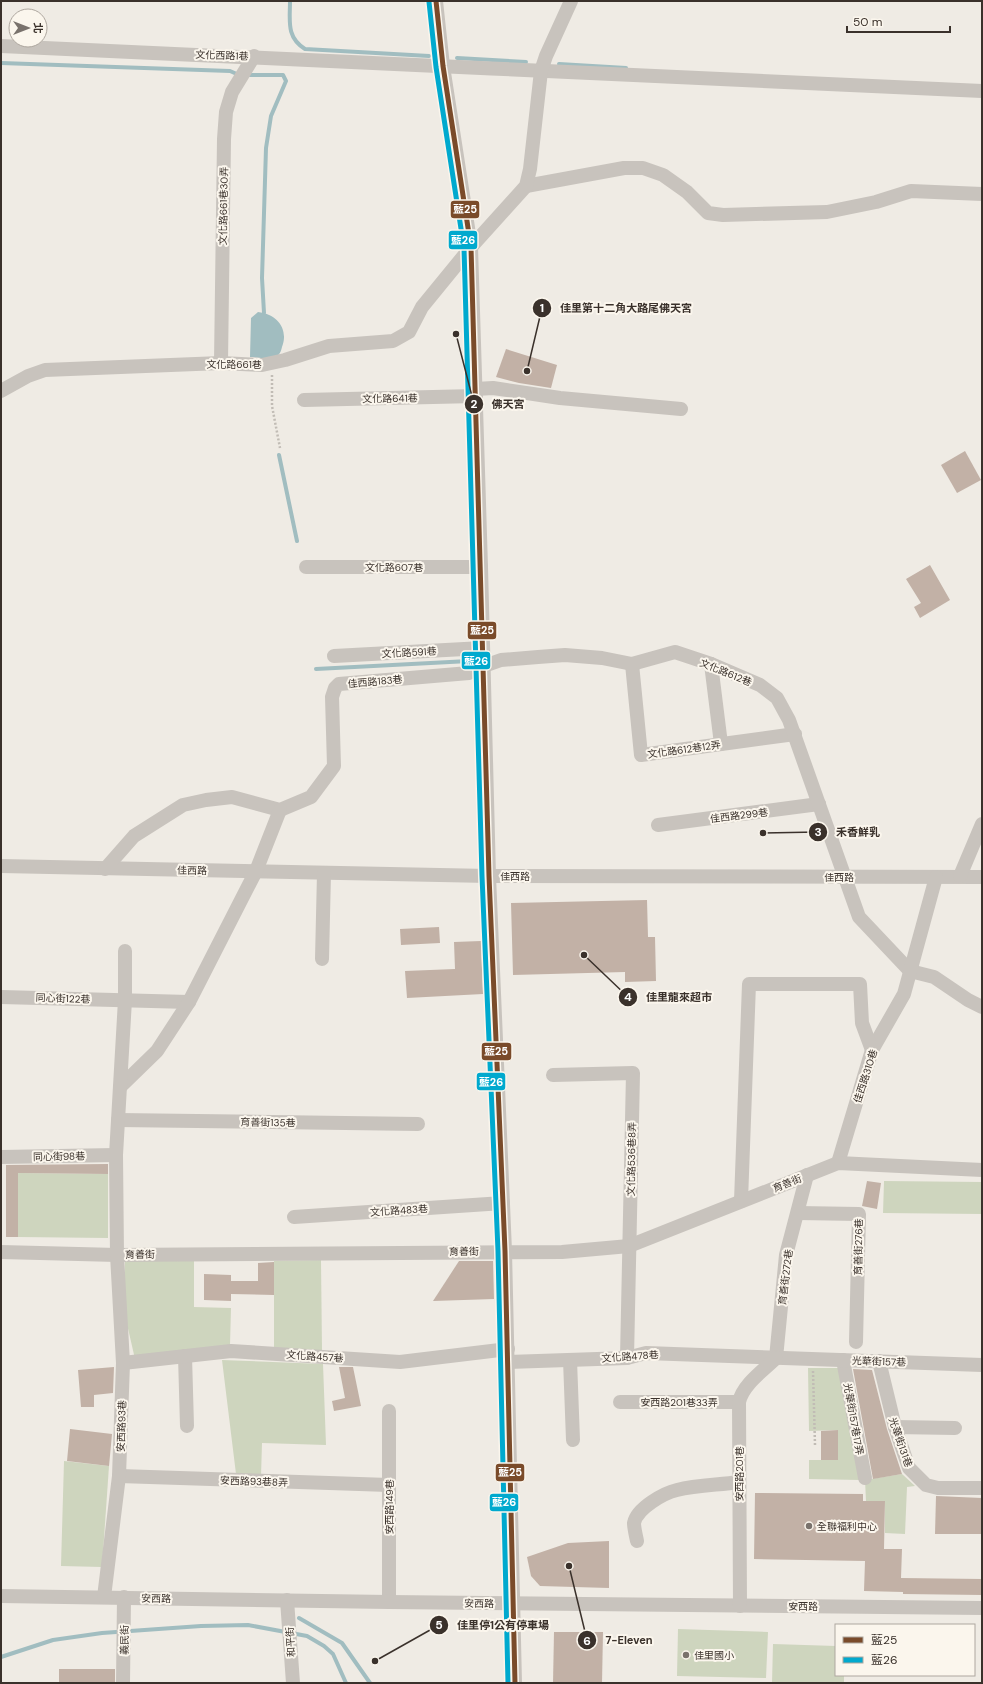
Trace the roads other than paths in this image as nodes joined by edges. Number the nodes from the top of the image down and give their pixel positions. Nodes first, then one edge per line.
1 (436, 1) edge
2 (572, 1) edge
3 (1, 46) edge
4 (254, 56) junction
5 (443, 66) junction
6 (541, 71) junction
7 (982, 91) edge
8 (526, 186) junction
9 (982, 194) edge
10 (471, 247) junction
11 (221, 363) junction
12 (1, 391) edge
13 (476, 393) junction
14 (304, 400) dead end
15 (681, 409) dead end
16 (306, 567) dead end
17 (482, 567) junction
18 (483, 648) junction
19 (334, 656) dead end
20 (632, 664) junction
21 (711, 664) junction
22 (484, 666) junction
23 (795, 734) junction
24 (721, 744) junction
25 (819, 804) junction
26 (280, 810) junction
27 (982, 824) edge
28 (658, 825) dead end
29 (1, 866) edge
30 (106, 868) junction
31 (256, 872) junction
32 (324, 873) junction
33 (489, 876) junction
34 (960, 876) junction
35 (845, 877) junction
36 (936, 877) junction
37 (982, 877) edge
38 (125, 952) dead end
39 (322, 959) dead end
40 (910, 971) junction
41 (1, 997) edge
42 (125, 1000) junction
43 (188, 1002) junction
44 (982, 1007) edge
45 (872, 1050) junction
46 (553, 1075) dead end
47 (120, 1087) junction
48 (118, 1120) junction
49 (418, 1124) dead end
50 (116, 1155) junction
51 (1, 1157) edge
52 (838, 1163) junction
53 (982, 1170) edge
54 (807, 1175) junction
55 (741, 1201) junction
56 (503, 1203) junction
57 (798, 1213) junction
58 (294, 1217) dead end
59 (629, 1246) junction
60 (506, 1251) junction
61 (1, 1252) edge
62 (117, 1255) junction
63 (856, 1342) dead end
64 (185, 1356) junction
65 (508, 1356) junction
66 (626, 1358) junction
67 (776, 1358) junction
68 (570, 1360) junction
69 (844, 1360) junction
70 (879, 1361) junction
71 (123, 1364) junction
72 (982, 1365) edge
73 (620, 1402) dead end
74 (739, 1402) junction
75 (389, 1411) dead end
76 (187, 1426) dead end
77 (895, 1427) junction
78 (955, 1428) dead end
79 (573, 1440) dead end
80 (119, 1476) junction
81 (865, 1478) dead end
82 (739, 1482) junction
83 (389, 1485) junction
84 (982, 1488) edge
85 (637, 1541) dead end
86 (1, 1596) edge
87 (104, 1597) junction
88 (124, 1598) junction
89 (287, 1600) junction
90 (389, 1602) junction
91 (513, 1604) junction
92 (740, 1606) junction
93 (982, 1608) edge
94 (123, 1683) edge
95 (293, 1683) edge
96 (515, 1683) edge

1 - 5 street
2 - 6 street
3 - 4 street, 文化西路1巷
4 - 5 street, 文化西路1巷
4 - 11 street, 文化路661巷30弄
5 - 6 street, 文化西路1巷
5 - 10 street
6 - 7 street, 文化西路1巷
6 - 8 street
8 - 9 street
8 - 10 street, 文化路661巷
10 - 11 street, 文化路661巷
10 - 13 street
11 - 12 street, 文化路661巷
13 - 14 street, 文化路641巷
13 - 15 street, 文化路641巷
13 - 17 street
16 - 17 street, 文化路607巷
17 - 18 street
18 - 19 street, 文化路591巷
18 - 22 street
20 - 21 street, 文化路612巷
20 - 22 street, 文化路612巷
20 - 24 street, 文化路612巷12弄
21 - 23 street, 文化路612巷
21 - 24 street
22 - 26 street, 佳西路183巷
22 - 33 street
23 - 24 street, 文化路612巷12弄
23 - 25 street, 文化路612巷
25 - 28 street, 佳西路299巷
25 - 35 street, 文化路612巷
26 - 30 street
26 - 31 street
27 - 34 street
29 - 30 street, 佳西路
30 - 31 street, 佳西路
31 - 32 street, 佳西路
31 - 43 street
32 - 33 street, 佳西路
32 - 39 street
33 - 35 street, 佳西路
33 - 56 street
34 - 36 street, 佳西路
34 - 37 street, 佳西路
35 - 36 street, 佳西路
35 - 40 street
36 - 40 street, 佳西路310巷
38 - 42 street
40 - 44 street
40 - 45 street, 佳西路310巷
41 - 42 street, 同心街122巷
42 - 43 street, 同心街122巷
42 - 47 street
43 - 47 street
45 - 52 street, 佳西路310巷
45 - 55 street
46 - 59 street, 文化路536巷8弄
47 - 48 street
48 - 49 street, 育善街135巷
48 - 50 street
50 - 51 street, 同心街98巷
50 - 62 street
52 - 53 street, 育善街
52 - 54 street, 育善街
54 - 55 street, 育善街
54 - 57 street, 育善街272巷
55 - 59 street, 育善街
56 - 58 street, 文化路483巷
56 - 60 street
57 - 63 street, 育善街276巷
57 - 67 street, 育善街272巷
59 - 60 street, 育善街
59 - 66 street, 文化路536巷8弄
60 - 62 street, 育善街
60 - 65 street
61 - 62 street, 育善街
62 - 71 street, 安西路93巷
64 - 65 street, 文化路457巷
64 - 71 street, 文化路457巷
64 - 76 street
65 - 68 street, 文化路478巷
65 - 91 street
66 - 67 street, 文化路478巷
66 - 68 street, 文化路478巷
67 - 69 street, 光華街157巷
67 - 74 street, 安西路201巷
68 - 79 street
69 - 70 street, 光華街157巷
69 - 81 street, 光華街157巷17弄
70 - 72 street, 光華街157巷
70 - 77 street, 光華街131巷
71 - 80 street, 安西路93巷
73 - 74 street, 安西路201巷33弄
74 - 82 street, 安西路201巷
75 - 83 street, 安西路149巷
77 - 78 street
77 - 84 street, 光華街131巷
80 - 83 street, 安西路93巷8弄
80 - 87 street, 安西路93巷
82 - 85 street
82 - 92 street, 安西路201巷
83 - 90 street, 安西路149巷
86 - 87 street, 安西路
87 - 88 street, 安西路
88 - 89 street, 安西路
88 - 94 street, 義民街
89 - 90 street, 安西路
89 - 95 street, 和平街
90 - 91 street, 安西路
91 - 92 street, 安西路
91 - 96 street
92 - 93 street, 安西路

